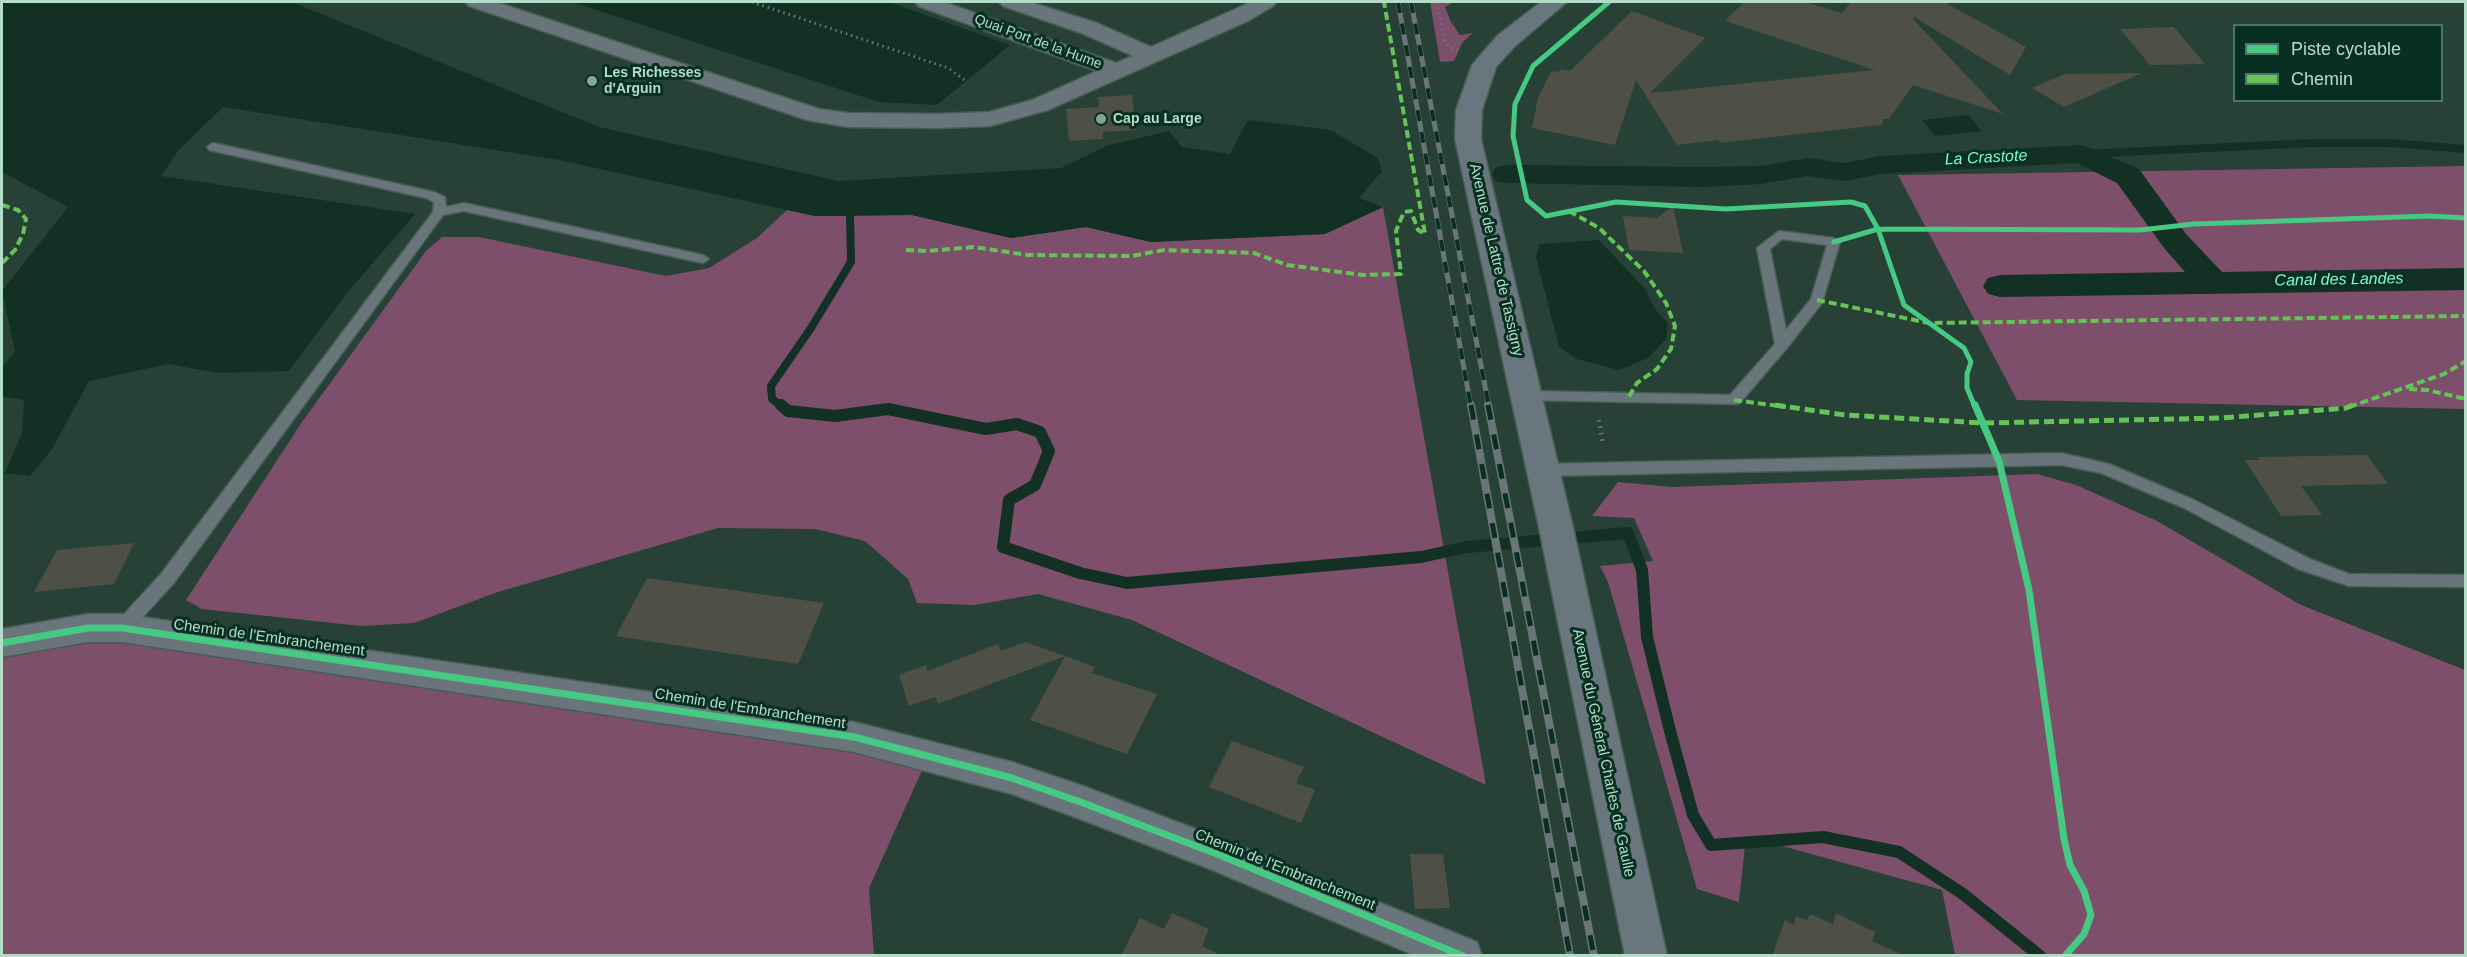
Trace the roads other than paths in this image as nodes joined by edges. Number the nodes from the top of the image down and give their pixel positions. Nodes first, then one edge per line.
1 (476, 2) edge
2 (924, 2) edge
3 (1010, 2) edge
4 (1266, 2) edge
5 (1555, 2) edge
6 (1152, 56) junction
7 (1111, 74) junction
8 (213, 147) dead end
9 (439, 212) junction
10 (703, 260) dead end
11 (1782, 345) junction
12 (1527, 396) junction
13 (1544, 470) junction
14 (1558, 538) joint
15 (2466, 580) edge
16 (122, 628) junction
17 (2, 643) edge
18 (1463, 956) edge
19 (1646, 956) edge

1 - 7 street
2 - 7 street, Quai Port de la Hume
3 - 6 street, Quai Port de la Hume
4 - 6 street
5 - 12 main road, Avenue de Lattre de Tassigny
6 - 7 street
8 - 9 lane
9 - 10 lane
9 - 16 lane
11 - 11 lane
11 - 12 lane
12 - 13 main road, Avenue de Lattre de Tassigny
13 - 14 main road, Avenue de Lattre de Tassigny
13 - 15 lane
14 - 19 main road, Avenue du Général Charles de Gaulle
16 - 17 street, Chemin de l'Embranchement
16 - 18 street, Chemin de l'Embranchement

